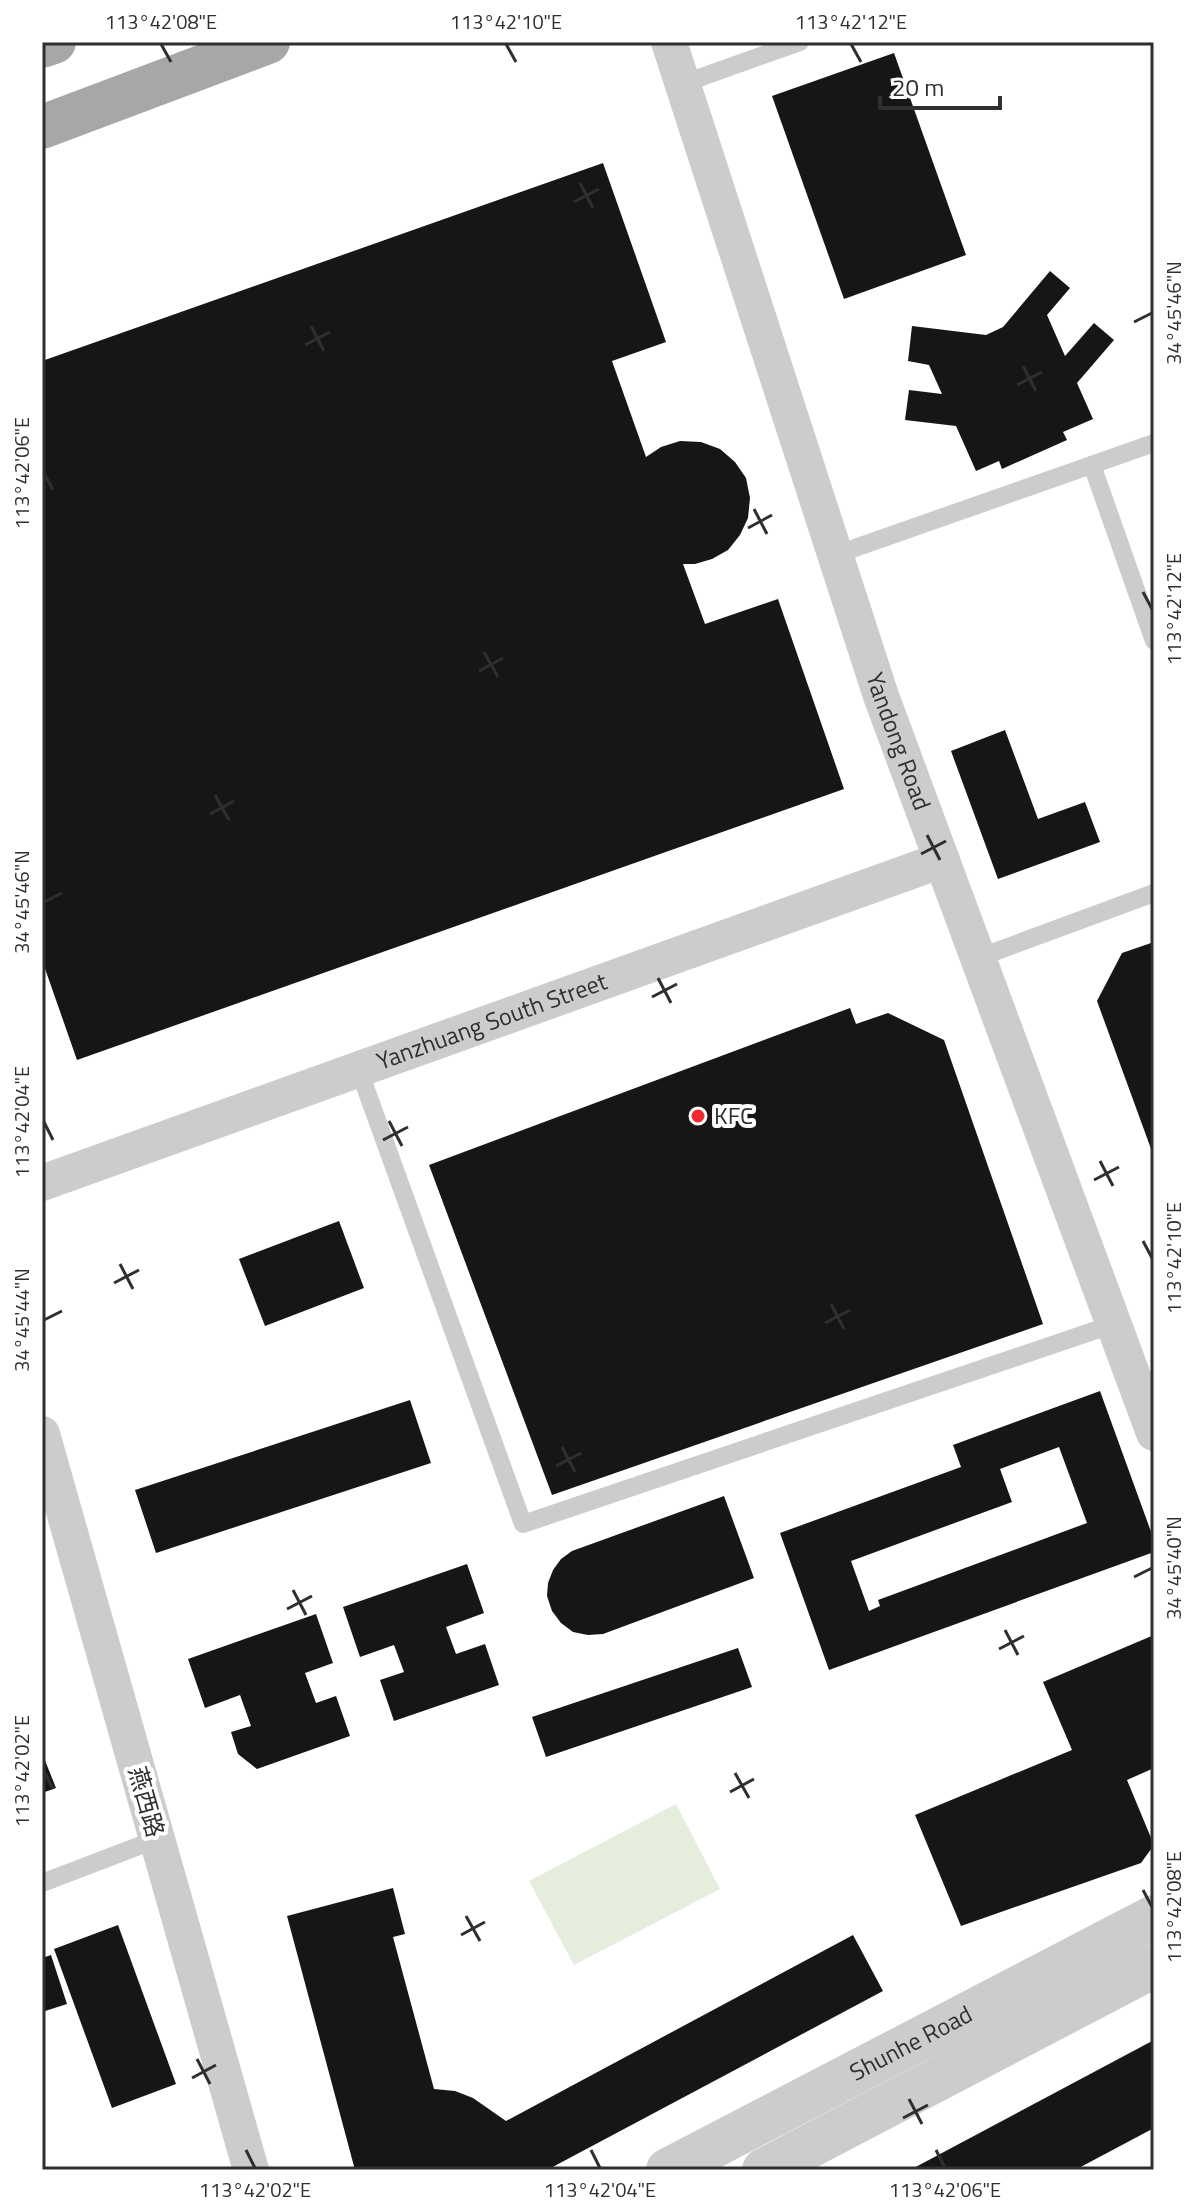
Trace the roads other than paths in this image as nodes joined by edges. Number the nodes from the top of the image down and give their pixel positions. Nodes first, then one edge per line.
1 (54, 42) edge
2 (268, 42) edge
3 (669, 42) edge
4 (800, 42) edge
5 (42, 46) edge
6 (682, 84) junction
7 (42, 127) edge
8 (1154, 443) edge
9 (1092, 465) junction
10 (835, 555) junction
11 (1154, 641) edge
12 (942, 860) junction
13 (1154, 893) edge
14 (978, 958) junction
15 (359, 1070) junction
16 (42, 1183) edge
17 (1114, 1324) junction
18 (1154, 1433) edge
19 (42, 1434) edge
20 (157, 1839) junction
21 (42, 1883) edge
22 (1154, 1917) edge
23 (1154, 1966) edge
24 (251, 2170) edge
25 (668, 2170) edge
26 (764, 2170) edge

1 - 5 main road
2 - 7 main road
3 - 6 street, Yandong Road
4 - 6 lane
6 - 10 street, Yandong Road
8 - 9 lane
9 - 10 lane
9 - 11 lane
10 - 12 street, Yandong Road
12 - 14 street, Yandong Road
12 - 15 street, Yanzhuang South Street
13 - 14 lane
14 - 17 street, Yandong Road
15 - 16 street, Yanzhuang South Street
15 - 17 lane
17 - 18 street, Yandong Road
19 - 20 street, 燕西路
20 - 21 lane
20 - 24 street, 燕西路
22 - 25 street, Shunhe Road
23 - 26 street, Shunhe Road

